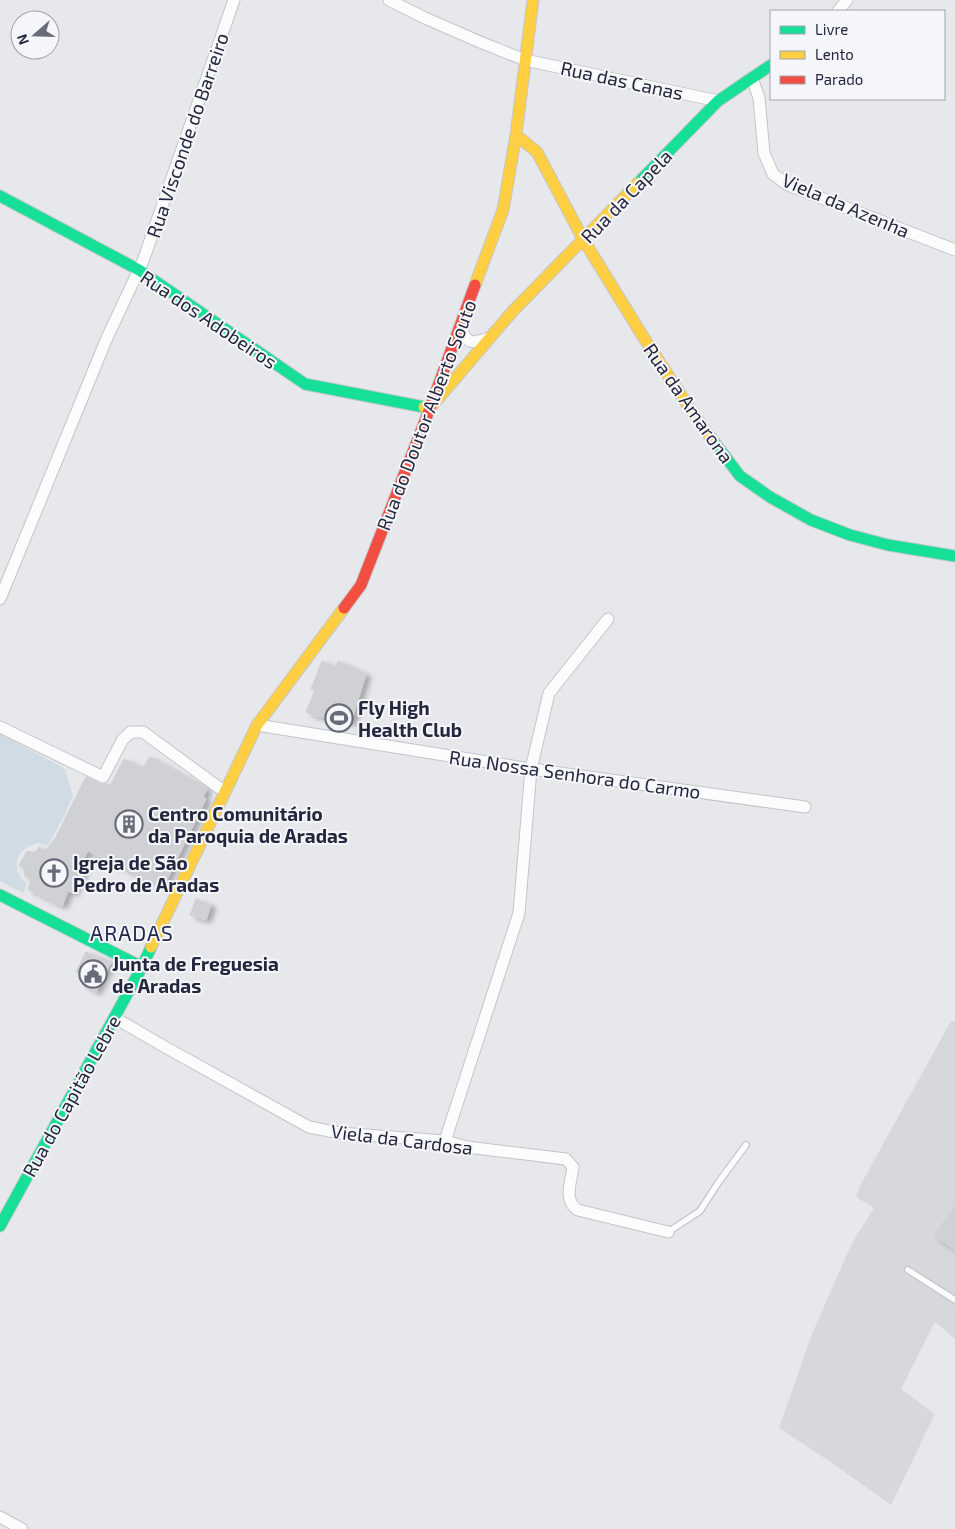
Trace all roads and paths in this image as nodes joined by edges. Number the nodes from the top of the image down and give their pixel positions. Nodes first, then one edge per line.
1 (234, 0) edge
2 (389, 0) edge
3 (533, 0) edge
4 (847, 0) edge
5 (839, 10) edge
6 (526, 60) junction
7 (770, 66) edge
8 (752, 78) junction
9 (718, 100) junction
10 (516, 135) junction
11 (0, 196) edge
12 (583, 240) junction
13 (955, 250) edge
14 (139, 270) junction
15 (460, 326) junction
16 (490, 338) junction
17 (430, 408) junction
18 (955, 556) edge
19 (0, 599) edge
20 (608, 619) dead end
21 (257, 725) junction
22 (0, 727) edge
23 (531, 769) junction
24 (226, 792) junction
25 (805, 806) dead end
26 (0, 895) edge
27 (142, 966) junction
28 (115, 1018) junction
29 (445, 1141) junction
30 (746, 1145) dead end
31 (0, 1226) edge
32 (668, 1232) joint
33 (908, 1270) dead end
34 (955, 1300) edge
35 (0, 1517) edge
36 (22, 1529) edge

1 - 14 street, Rua Visconde do Barreiro
2 - 6 street, Rua das Canas
3 - 6 street, Rua do Doutor Alberto Souto
4 - 5 street
6 - 9 street, Rua das Canas
6 - 10 street, Rua do Doutor Alberto Souto
7 - 8 street, Rua da Capela
8 - 9 street, Rua da Capela
8 - 13 street, Viela da Azenha
9 - 12 street, Rua da Capela
10 - 12 street, Rua da Amarona
10 - 15 street, Rua do Doutor Alberto Souto
11 - 14 street, Rua dos Adobeiros
12 - 16 street, Rua da Capela
12 - 18 street, Rua da Amarona
14 - 17 street, Rua dos Adobeiros
14 - 19 street, Rua Visconde do Barreiro
15 - 16 street
15 - 17 street, Rua do Doutor Alberto Souto
16 - 17 street, Rua da Capela
17 - 21 street, Rua do Doutor Alberto Souto
20 - 23 street
21 - 23 street, Rua Nossa Senhora do Carmo
21 - 24 street, Rua do Doutor Alberto Souto
22 - 24 street
23 - 25 street, Rua Nossa Senhora do Carmo
23 - 29 street
24 - 27 street, Rua do Capitão Lebre
26 - 27 street
27 - 28 street, Rua do Capitão Lebre
28 - 29 street, Viela da Cardosa
28 - 31 street, Rua do Capitão Lebre
29 - 32 street, Viela da Cardosa
30 - 32 lane
33 - 34 lane
35 - 36 street

